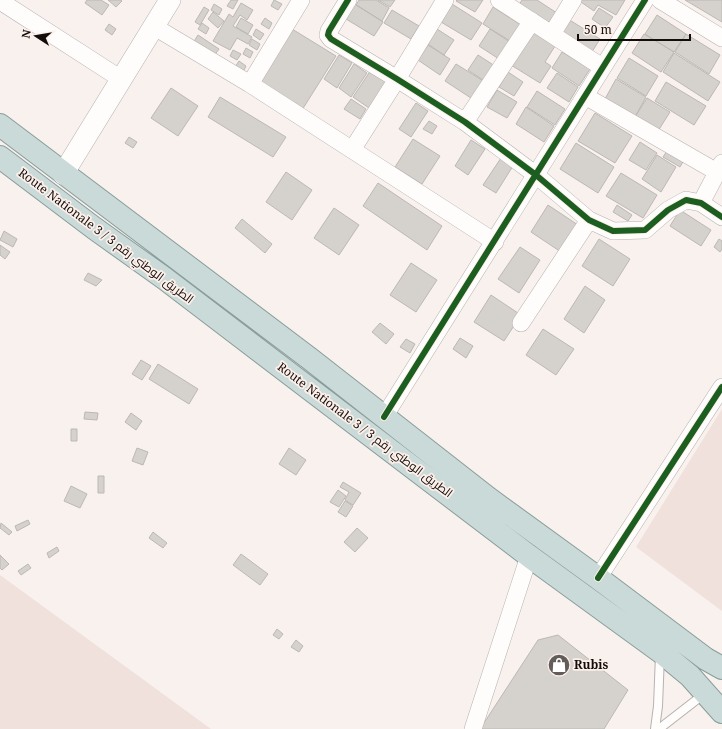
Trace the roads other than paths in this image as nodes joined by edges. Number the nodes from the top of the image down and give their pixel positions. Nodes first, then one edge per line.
1 (170, 0) edge
2 (301, 0) edge
3 (348, 0) edge
4 (446, 0) edge
5 (573, 0) edge
6 (645, 0) edge
7 (660, 0) edge
8 (0, 1) edge
9 (509, 3) edge
10 (532, 21) junction
11 (153, 26) junction
12 (552, 34) junction
13 (722, 38) edge
14 (602, 67) junction
15 (121, 78) junction
16 (397, 79) junction
17 (250, 84) junction
18 (585, 96) junction
19 (465, 122) junction
20 (0, 125) edge
21 (352, 150) junction
22 (0, 157) edge
23 (719, 168) edge
24 (63, 174) junction
25 (536, 175) junction
26 (701, 203) junction
27 (722, 218) edge
28 (589, 220) junction
29 (495, 242) junction
30 (521, 323) dead end
31 (722, 387) edge
32 (384, 417) junction
33 (529, 556) junction
34 (598, 578) junction
35 (661, 652) junction
36 (722, 668) edge
37 (706, 692) junction
38 (722, 712) edge
39 (473, 729) edge
40 (655, 729) edge
41 (659, 729) edge

1 - 11 street
2 - 17 street
3 - 16 street
4 - 16 street
5 - 12 street
6 - 14 street
7 - 13 street
8 - 15 street
9 - 10 street
10 - 12 street
10 - 19 street
11 - 15 street
11 - 17 street
12 - 14 street
14 - 18 street
15 - 24 street
16 - 19 street
16 - 21 street
17 - 21 street
18 - 23 street
18 - 25 street
19 - 25 street
20 - 24 highway, Route Nationale 3 / الطريق الوطني رقم 3
21 - 29 street
22 - 33 highway, Route Nationale 3 / الطريق الوطني رقم 3
23 - 26 street
24 - 32 highway, Route Nationale 3 / الطريق الوطني رقم 3
25 - 28 street
25 - 29 street
26 - 27 street
26 - 28 street
28 - 30 street
29 - 32 street
31 - 34 street
32 - 34 highway, Route Nationale 3 / الطريق الوطني رقم 3
33 - 35 highway, Route Nationale 3 / الطريق الوطني رقم 3
33 - 39 street
34 - 36 highway, Route Nationale 3 / الطريق الوطني رقم 3
35 - 37 highway, Route Nationale 3 / الطريق الوطني رقم 3
35 - 40 lane
37 - 38 highway, Route Nationale 3 / الطريق الوطني رقم 3
37 - 41 lane

